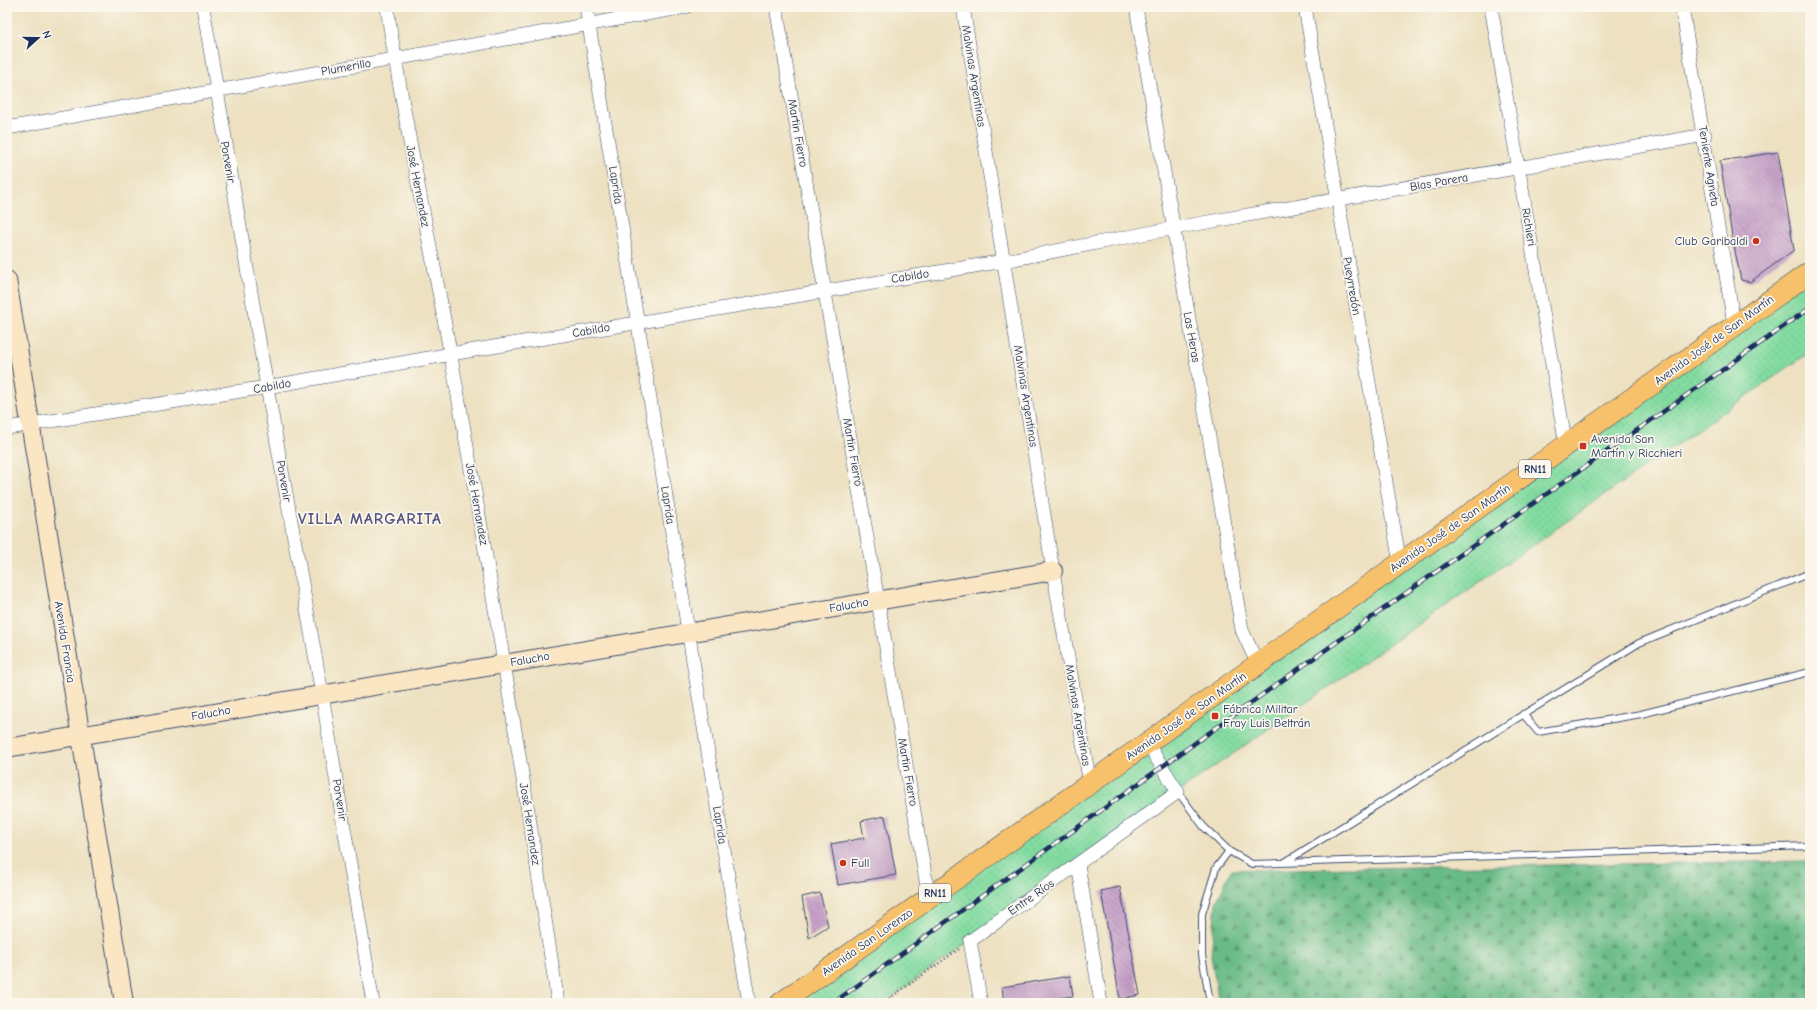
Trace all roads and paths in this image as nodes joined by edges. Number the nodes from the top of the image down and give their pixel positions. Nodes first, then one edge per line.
1 (203, 7) edge
2 (387, 7) edge
3 (586, 7) edge
4 (686, 7) edge
5 (776, 7) edge
6 (963, 7) edge
7 (1136, 7) edge
8 (1305, 7) edge
9 (1491, 7) edge
10 (1682, 7) edge
11 (589, 24) junction
12 (394, 59) junction
13 (215, 91) junction
14 (7, 128) edge
15 (1705, 135) junction
16 (1519, 168) junction
17 (1338, 199) junction
18 (1174, 228) junction
19 (1004, 260) junction
20 (1810, 272) edge
21 (7, 280) edge
22 (825, 290) junction
23 (638, 322) junction
24 (1734, 324) junction
25 (451, 354) junction
26 (267, 387) junction
27 (30, 424) junction
28 (7, 428) edge
29 (1566, 446) junction
30 (1400, 564) junction
31 (1053, 571) junction
32 (1810, 573) edge
33 (878, 600) junction
34 (689, 632) junction
35 (505, 663) junction
36 (1258, 665) junction
37 (1810, 672) edge
38 (322, 694) junction
39 (1523, 714) junction
40 (80, 735) junction
41 (1147, 743) junction
42 (7, 748) edge
43 (1090, 784) junction
44 (1178, 792) junction
45 (1810, 846) edge
46 (1229, 851) junction
47 (1283, 863) junction
48 (1078, 864) junction
49 (929, 898) junction
50 (970, 941) junction
51 (124, 1003) edge
52 (374, 1003) edge
53 (558, 1003) edge
54 (749, 1003) edge
55 (781, 1003) edge
56 (883, 1003) edge
57 (981, 1003) edge
58 (1101, 1003) edge
59 (1210, 1003) edge

1 - 13 street, Porvenir
2 - 12 street, José Hernandez
3 - 11 street, Laprida
4 - 11 street, Plumerillo
5 - 22 street, Martin Fierro
6 - 19 street, Malvinas Argentinas
7 - 18 street, Las Heras
8 - 17 street, Pueyrredón
9 - 16 street, Richieri
10 - 15 street, Teniente Agneta
11 - 12 street, Plumerillo
11 - 23 street, Laprida
12 - 13 street, Plumerillo
12 - 25 street, José Hernandez
13 - 14 street, Plumerillo
13 - 26 street, Porvenir
15 - 16 street, Blas Parera
15 - 24 street, Teniente Agneta
16 - 17 street, Blas Parera
16 - 29 street, Richieri
17 - 18 street, Blas Parera
17 - 30 street, Pueyrredón
18 - 19 street, Cabildo
18 - 36 street, Las Heras
19 - 22 street, Cabildo
19 - 31 street, Malvinas Argentinas
20 - 24 main road, Avenida José de San Martín / RN11
21 - 27 street, Avenida Francia
22 - 23 street, Cabildo
22 - 33 street, Martin Fierro
23 - 25 street, Cabildo
23 - 34 street, Laprida
24 - 29 main road, Avenida José de San Martín / RN11
25 - 26 street, Cabildo
25 - 35 street, José Hernandez
26 - 27 street, Cabildo
26 - 38 street, Porvenir
27 - 28 street, Cabildo
27 - 40 street, Avenida Francia
29 - 30 main road, Avenida José de San Martín / RN11
30 - 36 main road, Avenida José de San Martín / RN11
31 - 33 street, Falucho
31 - 43 street, Malvinas Argentinas
32 - 39 lane
33 - 34 street, Falucho
33 - 49 street, Martin Fierro
34 - 35 street, Falucho
34 - 54 street, Laprida
35 - 38 street, Falucho
35 - 53 street, José Hernandez
36 - 41 main road, Avenida José de San Martín / RN11
37 - 39 lane
38 - 40 street, Falucho
38 - 52 street, Porvenir
39 - 47 lane
40 - 42 street, Falucho
40 - 51 street, Avenida Francia
41 - 43 main road, Avenida José de San Martín / RN11
41 - 44 street
43 - 49 main road, Avenida San Lorenzo / RN11
44 - 46 lane
44 - 48 street, Entre Ríos
45 - 47 lane
46 - 47 lane
46 - 59 lane
48 - 50 street, Entre Ríos
48 - 58 street
49 - 55 main road, Avenida San Lorenzo / RN11
50 - 56 path
50 - 57 street

